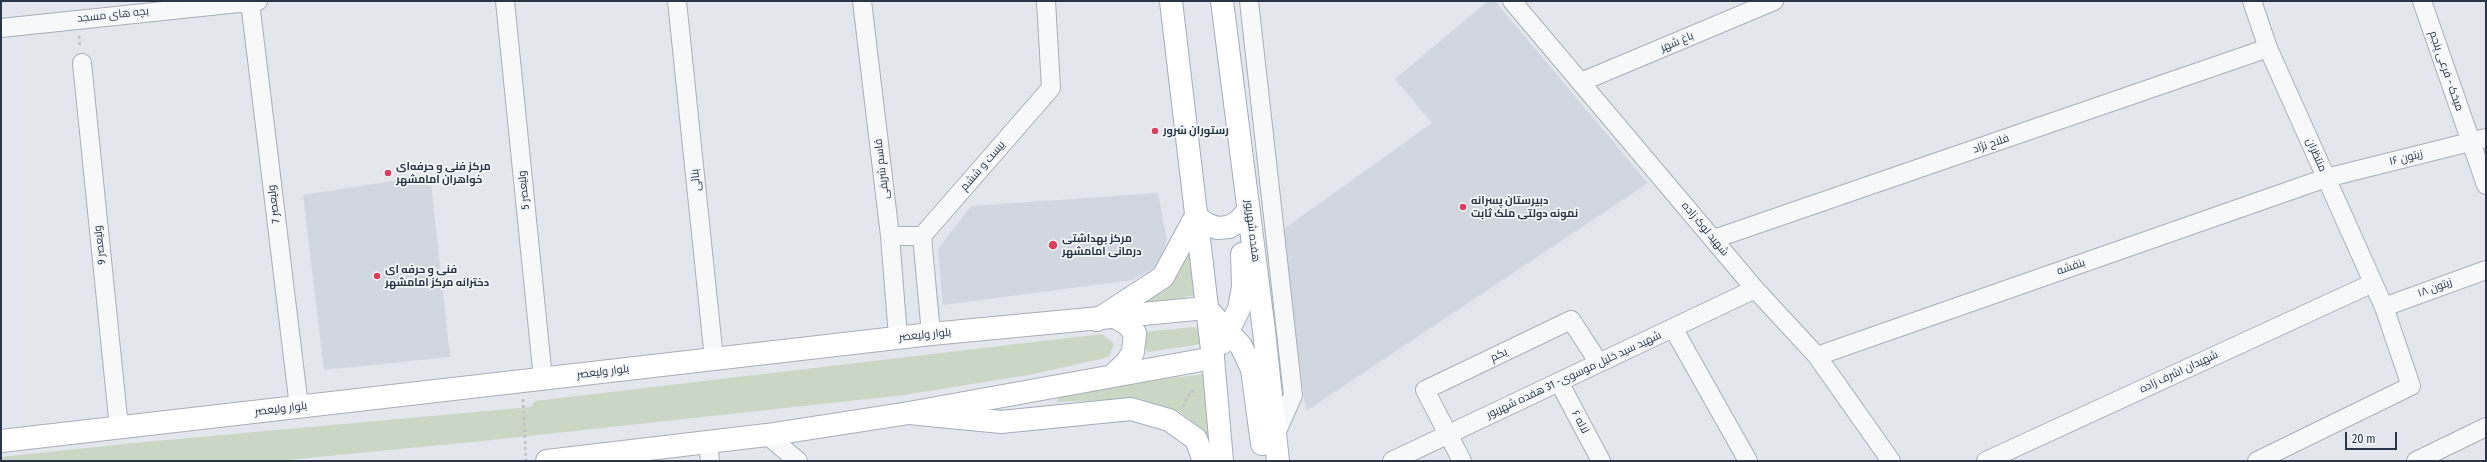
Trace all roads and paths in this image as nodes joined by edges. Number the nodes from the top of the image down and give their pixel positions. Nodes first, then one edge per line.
1 (252, 1) edge
2 (505, 1) edge
3 (677, 1) edge
4 (862, 1) edge
5 (1046, 1) edge
6 (1172, 1) edge
7 (1222, 1) edge
8 (1249, 1) edge
9 (1512, 1) edge
10 (1774, 1) edge
11 (2252, 1) edge
12 (2422, 1) edge
13 (108, 8) edge
14 (78, 19) junction
15 (1, 28) edge
16 (2268, 48) junction
17 (82, 63) joint
18 (1581, 82) junction
19 (2478, 140) edge
20 (1265, 147) junction
21 (1241, 151) junction
22 (2326, 178) junction
23 (2486, 185) edge
24 (1249, 210) junction
25 (1196, 216) junction
26 (890, 236) junction
27 (922, 236) junction
28 (1714, 239) junction
29 (2486, 270) edge
30 (2373, 283) junction
31 (1755, 289) junction
32 (2384, 307) junction
33 (1206, 308) junction
34 (1106, 318) junction
35 (1673, 328) junction
36 (1229, 332) junction
37 (931, 334) junction
38 (898, 337) junction
39 (1817, 356) junction
40 (1213, 358) junction
41 (714, 359) junction
42 (1599, 363) junction
43 (1113, 375) junction
44 (533, 380) junction
45 (1559, 382) junction
46 (299, 407) junction
47 (909, 413) junction
48 (2486, 427) edge
49 (119, 428) junction
50 (767, 435) junction
51 (1448, 435) junction
52 (1275, 436) junction
53 (1, 441) edge
54 (709, 452) edge
55 (526, 461) edge
56 (547, 461) edge
57 (798, 461) edge
58 (1204, 461) edge
59 (1222, 461) edge
60 (1271, 461) edge
61 (1278, 461) edge
62 (1392, 461) edge
63 (1462, 461) edge
64 (1601, 461) edge
65 (1748, 461) edge
66 (1891, 461) edge
67 (1986, 461) edge
68 (2257, 461) edge
69 (2416, 461) edge

1 - 13 street, بچه های مسجد
1 - 46 street, ولیعصر 7
2 - 44 street, ولیعصر 5
3 - 41 street, بنائی
4 - 26 street, قاسم شریفی
5 - 27 street, بیست و ششم
6 - 25 main road
7 - 21 main road, هفده شهریور
8 - 20 street
9 - 18 street, شهید لوک زاده
10 - 18 street, باغ شهر
11 - 16 street, منتظران
12 - 19 street, میخک - فرعی پنجم
13 - 14 street, بچه های مسجد
14 - 15 street, بچه های مسجد
14 - 17 path
16 - 22 street, منتظران
16 - 28 street, فلاح نژاد
17 - 49 street, ولیعصر 9
18 - 28 street, شهید لوک زاده
19 - 22 street, زیتون ۱۶
19 - 23 street, میخک - فرعی پنجم
20 - 21 street
20 - 52 street
21 - 24 main road, هفده شهریور
22 - 30 street, منتظران
22 - 39 street, بنفشه
24 - 25 main road
24 - 36 main road
24 - 52 main road, هفده شهریور
25 - 33 main road
25 - 34 main road
26 - 27 street
26 - 38 street, قاسم شریفی
27 - 37 street
28 - 31 street, شهید لوک زاده
29 - 32 street, زیتون ۱۸
30 - 32 street, منتظران
30 - 67 street, شهیدان اشرف زاده
31 - 35 street, شهید سید خلیل موسوی- 31 هفده شهریور
31 - 39 street, شهید لوک زاده
32 - 68 street, منتظران
33 - 34 main road, بلوار ولیعصر
33 - 36 main road
33 - 40 main road
34 - 37 main road, بلوار ولیعصر
34 - 43 main road
35 - 42 street, شهید سید خلیل موسوی- 31 هفده شهریور
35 - 65 street
36 - 40 main road
36 - 60 main road
37 - 38 main road, بلوار ولیعصر
38 - 41 main road, بلوار ولیعصر
39 - 66 street, شهید لوک زاده
40 - 43 main road
40 - 59 main road
41 - 44 main road, بلوار ولیعصر
42 - 45 street, شهید سید خلیل موسوی- 31 هفده شهریور
42 - 51 street, یکم
43 - 47 main road
44 - 46 main road, بلوار ولیعصر
44 - 55 path
45 - 51 street, شهید سید خلیل موسوی- 31 هفده شهریور
45 - 64 street, لاله ۶
46 - 49 main road, بلوار ولیعصر
47 - 50 main road
47 - 58 main road
48 - 69 street
49 - 53 main road, بلوار ولیعصر
50 - 54 main road
50 - 57 street
51 - 62 street, شهید سید خلیل موسوی- 31 هفده شهریور
51 - 63 street
52 - 61 main road, هفده شهریور
54 - 56 main road

